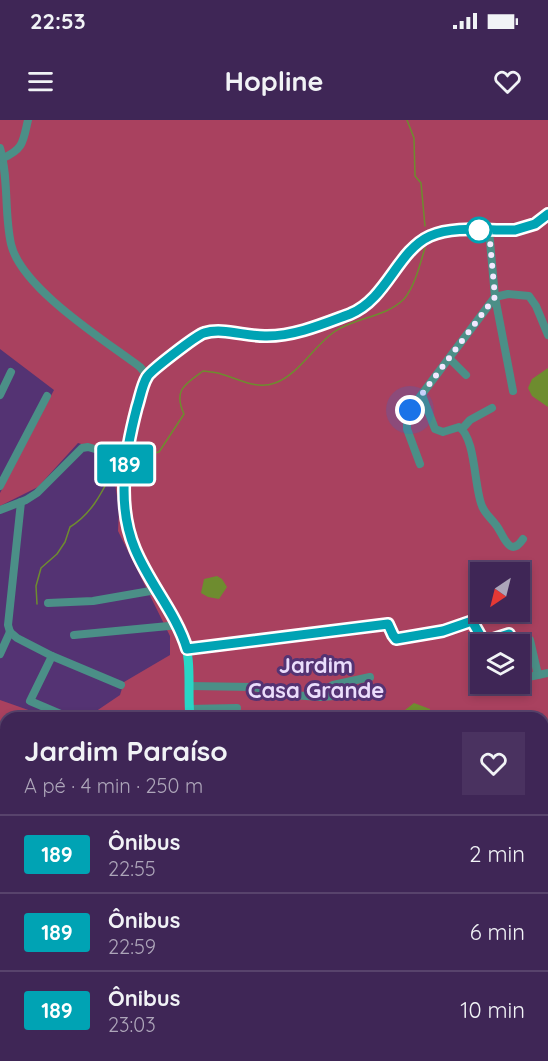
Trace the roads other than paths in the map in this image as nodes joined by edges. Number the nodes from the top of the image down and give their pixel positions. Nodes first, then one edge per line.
1 (28, 120) edge
2 (0, 147) edge
3 (3, 158) junction
4 (548, 214) edge
5 (489, 230) junction
6 (495, 297) junction
7 (548, 335) edge
8 (450, 359) junction
9 (11, 372) dead end
10 (147, 375) junction
11 (466, 375) dead end
12 (513, 391) dead end
13 (0, 395) edge
14 (422, 395) junction
15 (46, 396) dead end
16 (492, 408) dead end
17 (462, 429) junction
18 (126, 458) junction
19 (420, 464) dead end
20 (1, 480) edge
21 (21, 502) junction
22 (0, 510) edge
23 (523, 539) dead end
24 (156, 590) junction
25 (48, 603) dead end
26 (179, 625) junction
27 (10, 632) junction
28 (479, 634) edge
29 (74, 636) dead end
30 (530, 640) dead end
31 (187, 649) junction
32 (0, 654) edge
33 (52, 656) junction
34 (548, 673) edge
35 (538, 675) junction
36 (530, 677) edge
37 (370, 678) dead end
38 (121, 685) dead end
39 (190, 686) junction
40 (348, 695) dead end
41 (314, 696) junction
42 (237, 708) dead end
43 (56, 712) edge
44 (190, 712) edge
45 (206, 712) edge

1 - 3 street
2 - 3 street
3 - 10 street
4 - 5 main road
5 - 6 street
5 - 10 main road
6 - 7 street
6 - 8 street
6 - 12 street
8 - 11 street
8 - 14 street
9 - 13 street
10 - 18 main road
14 - 17 street
14 - 19 street
15 - 20 street
16 - 17 street
17 - 23 street
18 - 21 street
18 - 24 main road
21 - 22 street
21 - 27 street
24 - 25 street
24 - 26 main road
26 - 29 street
26 - 31 main road
27 - 32 street
27 - 33 street
28 - 31 street
30 - 35 street
31 - 39 main road
33 - 38 street
33 - 43 street
34 - 35 street
35 - 36 street
37 - 41 street
39 - 41 street
39 - 44 main road
40 - 41 street
42 - 45 street

